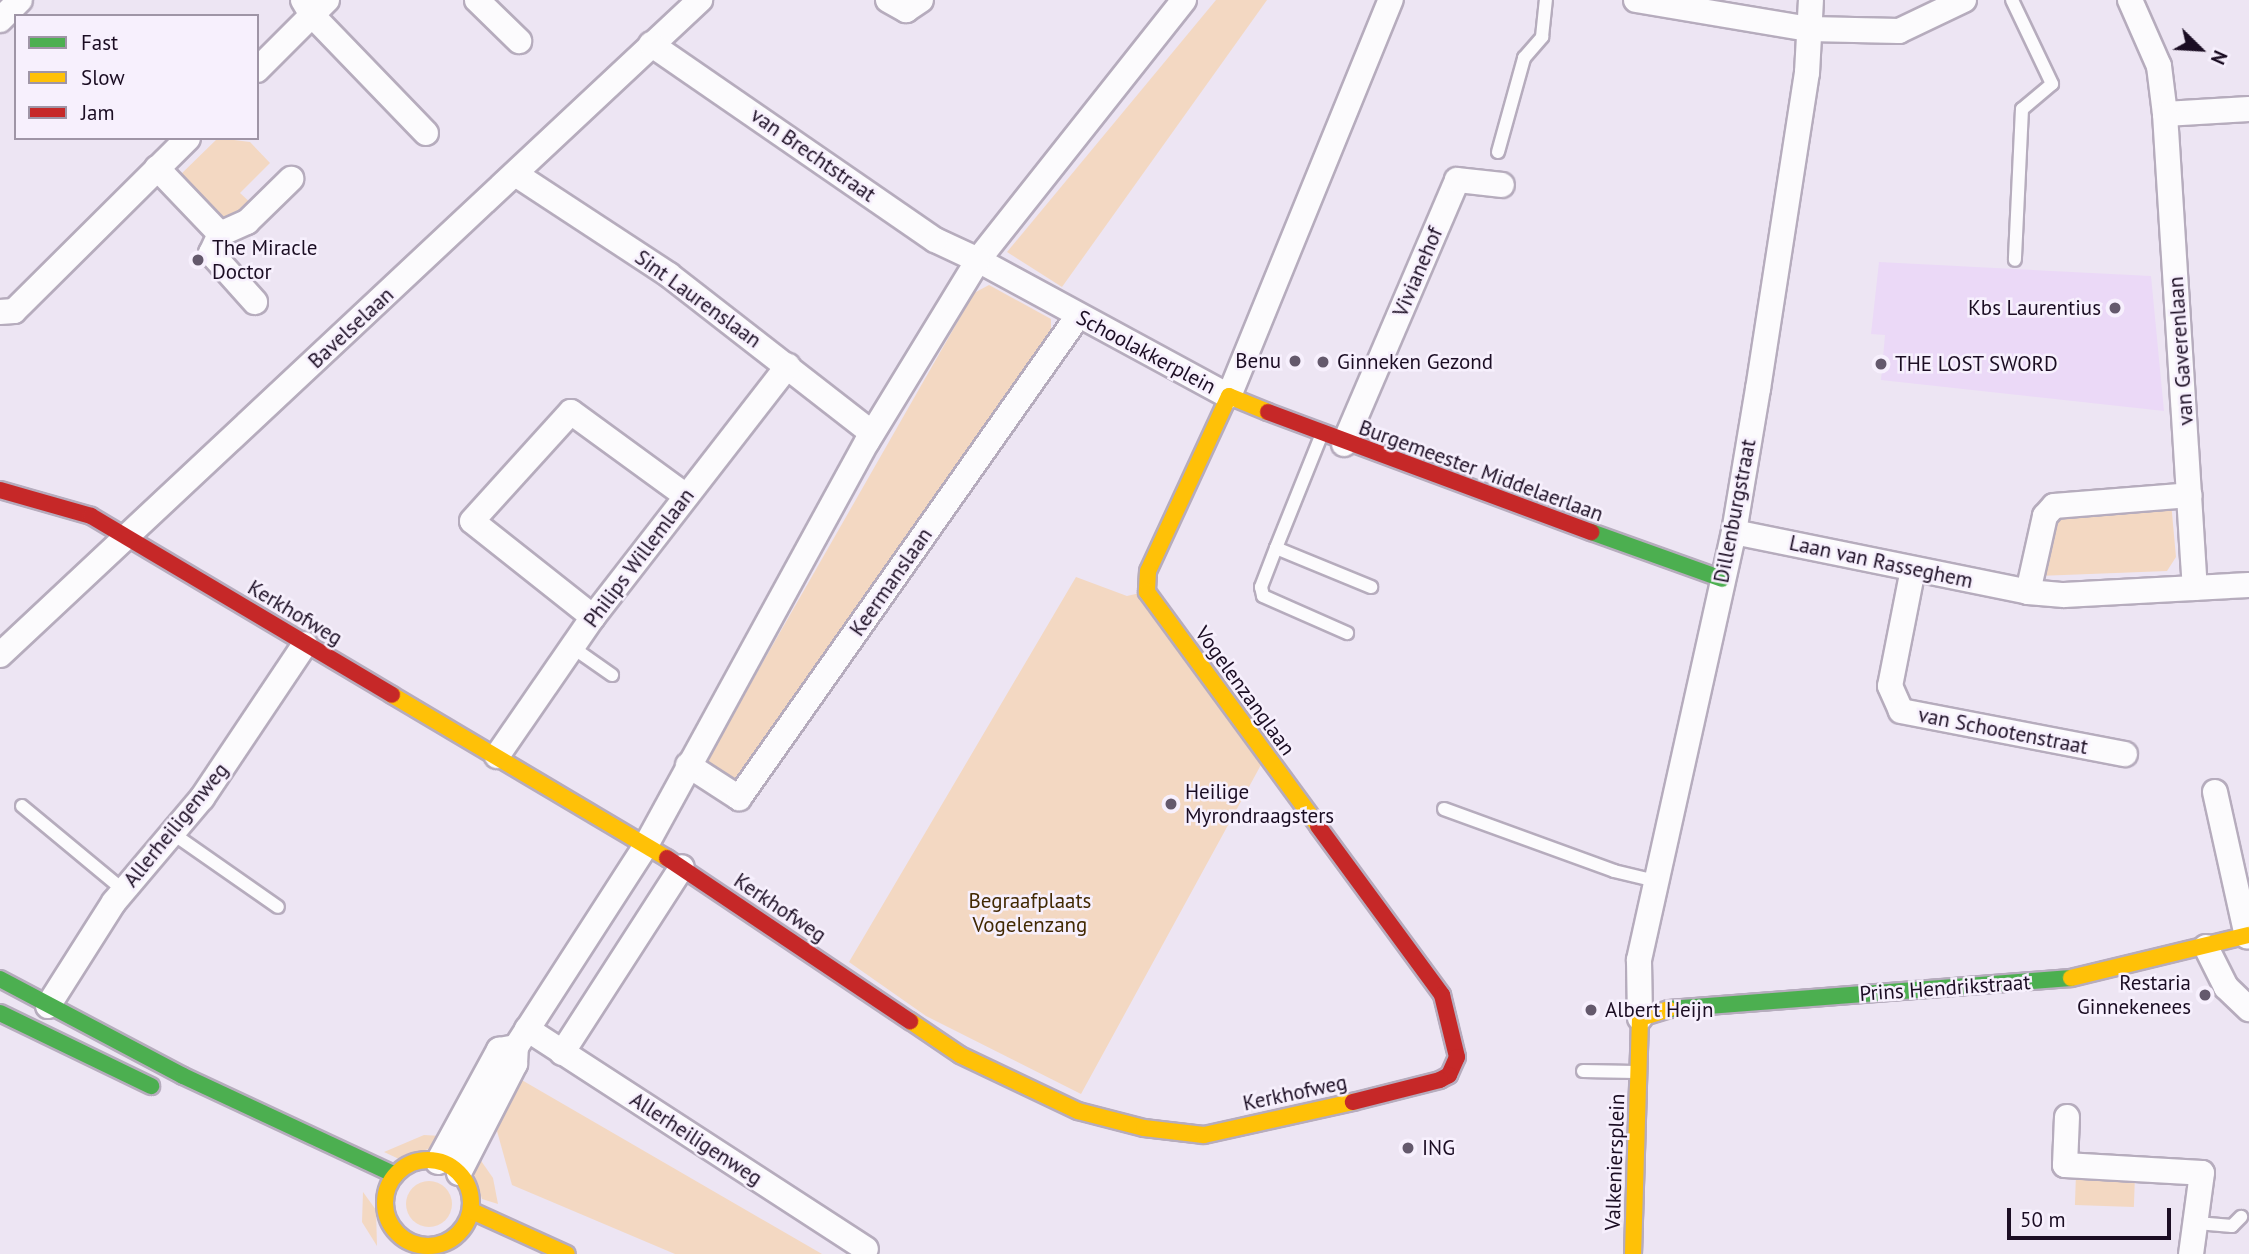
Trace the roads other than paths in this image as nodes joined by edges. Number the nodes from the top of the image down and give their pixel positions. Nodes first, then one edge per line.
1 (20, 0) edge
2 (477, 0) edge
3 (700, 0) edge
4 (888, 0) edge
5 (921, 0) edge
6 (1185, 0) edge
7 (1391, 0) edge
8 (1546, 0) edge
9 (1636, 0) edge
10 (1811, 0) edge
11 (1964, 0) edge
12 (2012, 0) edge
13 (2130, 0) edge
14 (314, 5) edge
15 (0, 20) edge
16 (1810, 29) junction
17 (519, 41) dead end
18 (651, 44) junction
19 (259, 67) edge
20 (2249, 109) edge
21 (2165, 114) junction
22 (426, 133) dead end
23 (186, 140) edge
24 (1498, 152) dead end
25 (157, 168) junction
26 (517, 176) junction
27 (290, 179) dead end
28 (1502, 185) dead end
29 (220, 234) junction
30 (978, 260) junction
31 (2015, 260) dead end
32 (256, 302) dead end
33 (0, 312) edge
34 (1078, 316) junction
35 (788, 366) junction
36 (1229, 396) junction
37 (872, 433) junction
38 (1321, 435) junction
39 (1344, 444) junction
40 (0, 490) edge
41 (685, 495) junction
42 (2190, 495) junction
43 (1734, 532) junction
44 (125, 536) junction
45 (1276, 548) junction
46 (1913, 569) junction
47 (1722, 579) junction
48 (2249, 585) edge
49 (1371, 587) dead end
50 (2195, 588) junction
51 (2028, 592) junction
52 (593, 617) junction
53 (1347, 633) dead end
54 (305, 644) junction
55 (572, 647) junction
56 (0, 655) edge
57 (612, 675) dead end
58 (2125, 754) dead end
59 (497, 755) junction
60 (688, 765) junction
61 (2215, 792) dead end
62 (22, 806) dead end
63 (1444, 809) dead end
64 (172, 833) junction
65 (645, 847) junction
66 (682, 867) junction
67 (1656, 880) junction
68 (123, 890) junction
69 (278, 907) dead end
70 (2248, 935) edge
71 (2206, 947) junction
72 (0, 979) edge
73 (48, 1006) junction
74 (2249, 1009) edge
75 (0, 1013) edge
76 (1640, 1018) junction
77 (521, 1038) junction
78 (562, 1053) junction
79 (1454, 1067) joint
80 (1583, 1071) dead end
81 (1639, 1072) junction
82 (161, 1090) dead end
83 (2067, 1117) dead end
84 (1654, 1130) dead end
85 (449, 1167) junction
86 (395, 1175) junction
87 (367, 1187) dead end
88 (386, 1197) junction
89 (472, 1211) junction
90 (2241, 1217) dead end
91 (2197, 1223) junction
92 (396, 1233) junction
93 (408, 1249) edge
94 (866, 1249) dead end
95 (385, 1251) dead end
96 (567, 1254) edge
97 (1633, 1254) edge
98 (2191, 1254) edge

1 - 15 street
2 - 17 street
3 - 18 street, Bavelselaan
4 - 5 street
6 - 30 street
7 - 36 street, Schoolakkerplein
8 - 24 lane
9 - 16 street
10 - 16 street, Dillenburgstraat
11 - 16 street
12 - 31 lane
13 - 21 street, van Gaverenlaan
14 - 19 street
14 - 22 street
16 - 43 street, Dillenburgstraat
18 - 26 street, Bavelselaan
18 - 30 street, van Brechtstraat
20 - 21 street
21 - 42 street, van Gaverenlaan
23 - 25 street
25 - 29 street
25 - 33 street
26 - 35 street, Sint Laurenslaan
26 - 44 street, Bavelselaan
27 - 29 street
28 - 39 street, Vivianehof
29 - 32 street
30 - 34 street, Schoolakkerplein
30 - 37 street
34 - 36 street, Schoolakkerplein
34 - 60 street, Keermanslaan
35 - 37 street, Sint Laurenslaan
35 - 41 street, Philips Willemlaan
36 - 38 street, Burgemeester Middelaerlaan
36 - 79 street, Vogelenzanglaan
37 - 60 street
38 - 39 street, Burgemeester Middelaerlaan
38 - 45 lane
39 - 47 street, Burgemeester Middelaerlaan
40 - 44 street, Kerkhofweg
41 - 52 street, Philips Willemlaan
41 - 52 street
42 - 50 street, van Gaverenlaan
42 - 51 street
43 - 46 street, Laan van Rasseghem
43 - 47 street, Dillenburgstraat
44 - 54 street, Kerkhofweg
44 - 56 street, Bavelselaan
45 - 49 lane
45 - 53 lane
46 - 51 street, Laan van Rasseghem
46 - 58 street, van Schootenstraat
47 - 67 street, Dillenburgstraat
48 - 50 street, Laan van Rasseghem
50 - 51 street, Laan van Rasseghem
52 - 55 street, Philips Willemlaan
54 - 59 street, Kerkhofweg
54 - 64 street, Allerheiligenweg
55 - 57 lane
55 - 59 street, Philips Willemlaan
59 - 65 street, Kerkhofweg
60 - 65 street
61 - 70 street, Prins Hendrikstraat
62 - 68 lane
63 - 67 lane
64 - 68 street, Allerheiligenweg
64 - 69 lane
65 - 66 street, Kerkhofweg
65 - 77 street
66 - 78 street
66 - 79 street, Kerkhofweg
67 - 76 street, Dillenburgstraat
68 - 73 street, Allerheiligenweg
70 - 71 street, Prins Hendrikstraat
71 - 74 street
71 - 76 street, Prins Hendrikstraat
72 - 73 street
73 - 86 street
75 - 82 street
76 - 81 street, Valkeniersplein
77 - 78 street, Allerheiligenweg
77 - 85 street
78 - 94 street, Allerheiligenweg
80 - 81 lane, Valkeniersplein
81 - 84 street, Valkeniersplein
81 - 97 street, Valkeniersplein
83 - 91 street
85 - 86 street
85 - 89 street
86 - 88 street
87 - 88 street
88 - 92 street
89 - 93 street
89 - 96 street
90 - 91 lane
91 - 98 street
92 - 93 street
92 - 95 street

